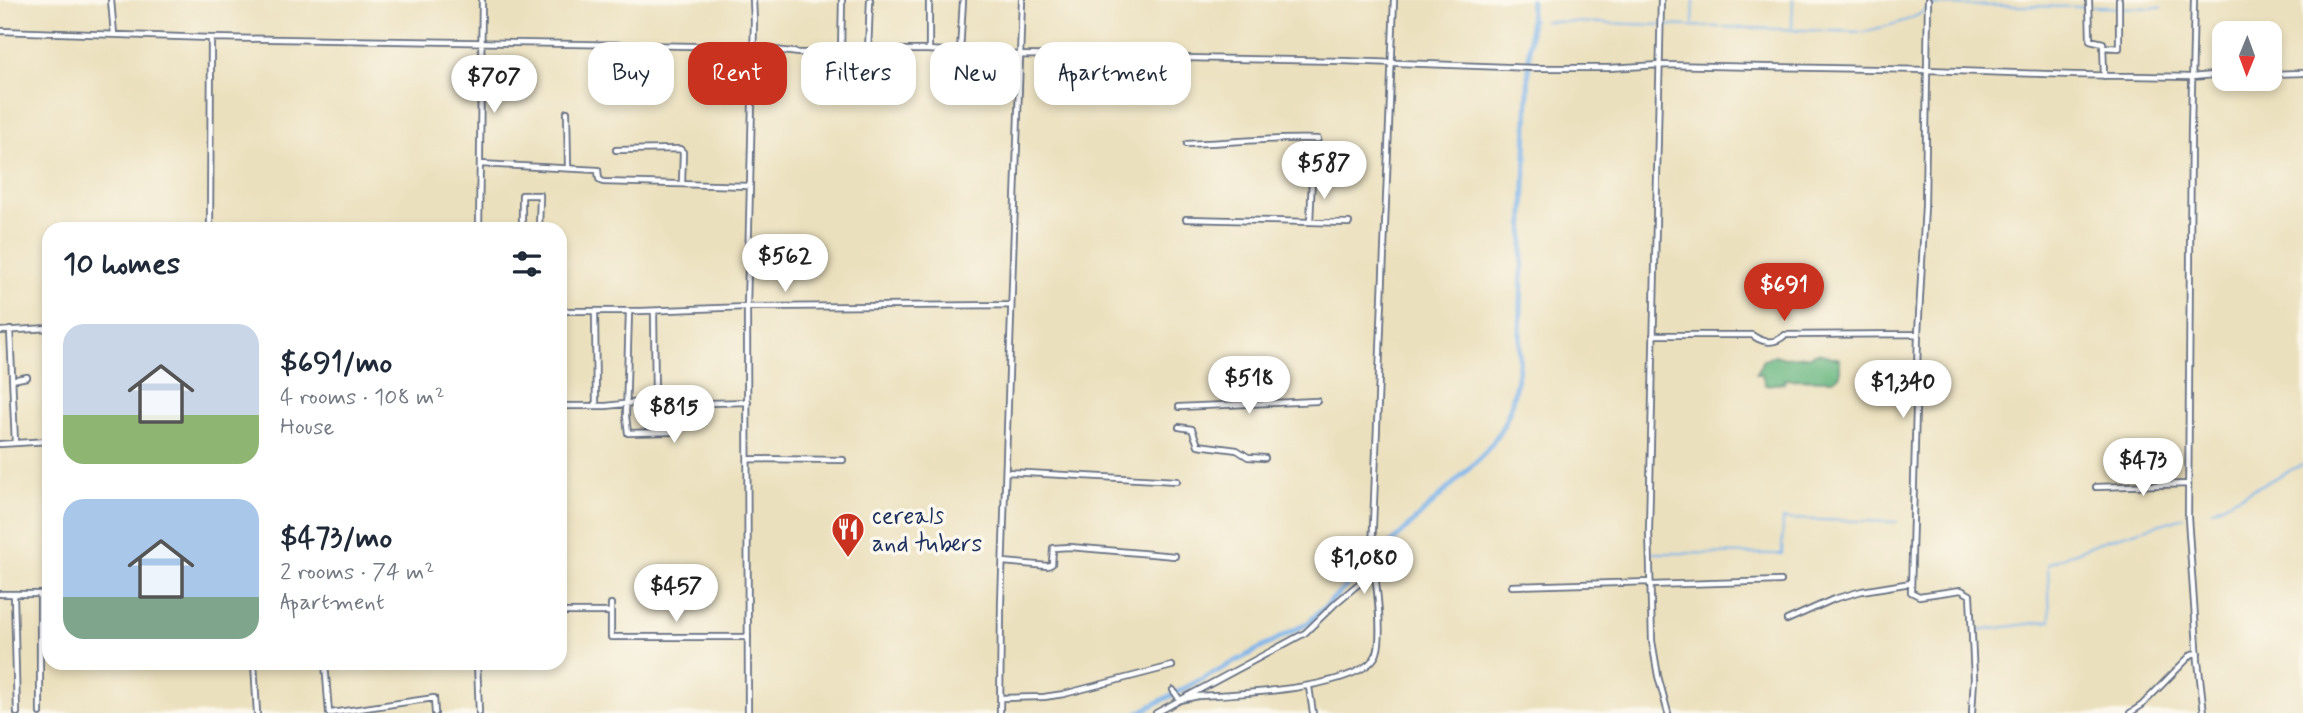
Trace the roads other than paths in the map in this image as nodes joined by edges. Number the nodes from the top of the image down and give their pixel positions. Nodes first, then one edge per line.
1 (111, 0) edge
2 (482, 0) edge
3 (753, 0) edge
4 (842, 0) edge
5 (870, 0) edge
6 (929, 0) edge
7 (963, 0) edge
8 (1022, 0) edge
9 (1394, 0) edge
10 (1661, 0) edge
11 (1928, 0) edge
12 (2089, 0) edge
13 (2119, 0) edge
14 (2194, 0) edge
15 (0, 31) edge
16 (114, 34) junction
17 (211, 38) junction
18 (752, 42) edge
19 (841, 42) edge
20 (868, 42) edge
21 (961, 42) edge
22 (1020, 42) edge
23 (482, 43) junction
24 (688, 46) edge
25 (2103, 47) junction
26 (916, 50) edge
27 (929, 50) joint
28 (1020, 55) edge
29 (1393, 63) junction
30 (1660, 65) junction
31 (1927, 70) junction
32 (2303, 73) edge
33 (2282, 74) edge
34 (2212, 75) edge
35 (2104, 76) junction
36 (2192, 77) junction
37 (751, 105) edge
38 (1017, 105) edge
39 (567, 112) dead end
40 (1318, 139) dead end
41 (1187, 144) dead end
42 (616, 150) dead end
43 (480, 164) junction
44 (568, 167) junction
45 (1312, 179) dead end
46 (682, 183) junction
47 (750, 186) junction
48 (1185, 219) dead end
49 (210, 222) edge
50 (479, 222) edge
51 (522, 222) edge
52 (539, 222) edge
53 (1310, 222) junction
54 (1349, 223) dead end
55 (1011, 305) junction
56 (747, 307) junction
57 (595, 311) junction
58 (629, 311) junction
59 (654, 311) junction
60 (567, 312) edge
61 (42, 328) edge
62 (10, 330) junction
63 (0, 331) edge
64 (1918, 334) junction
65 (1653, 335) junction
66 (27, 377) dead end
67 (12, 380) junction
68 (655, 400) junction
69 (1317, 401) dead end
70 (748, 402) junction
71 (627, 403) junction
72 (671, 404) junction
73 (567, 406) edge
74 (596, 407) junction
75 (1179, 407) dead end
76 (1179, 427) dead end
77 (42, 441) edge
78 (15, 443) junction
79 (0, 444) edge
80 (1265, 458) dead end
81 (748, 459) junction
82 (843, 460) dead end
83 (1006, 472) junction
84 (1177, 481) dead end
85 (2188, 484) junction
86 (2096, 487) dead end
87 (1175, 556) dead end
88 (1003, 562) junction
89 (1375, 571) junction
90 (1781, 581) dead end
91 (1911, 583) junction
92 (1650, 584) junction
93 (1512, 586) dead end
94 (0, 594) edge
95 (14, 594) junction
96 (40, 594) joint
97 (611, 604) dead end
98 (567, 612) edge
99 (610, 612) junction
100 (1787, 620) dead end
101 (748, 637) junction
102 (2197, 653) junction
103 (1172, 666) dead end
104 (254, 670) edge
105 (326, 670) edge
106 (477, 670) edge
107 (1310, 687) junction
108 (1173, 690) dead end
109 (1001, 698) junction
110 (1179, 699) junction
111 (17, 713) edge
112 (40, 713) edge
113 (257, 713) edge
114 (330, 713) edge
115 (435, 713) edge
116 (479, 713) edge
117 (748, 713) edge
118 (1000, 713) edge
119 (1156, 713) edge
120 (1313, 713) edge
121 (1668, 713) edge
122 (1972, 713) edge
123 (2130, 713) edge
124 (2204, 713) edge

1 - 16 street
2 - 23 street
3 - 18 street
4 - 19 street
5 - 20 street
6 - 27 street
7 - 21 street
8 - 22 street
9 - 29 street
10 - 30 street
11 - 31 street
12 - 25 street
13 - 25 street
14 - 36 street
15 - 16 street
16 - 17 street
17 - 23 street
17 - 49 street
23 - 24 street
23 - 43 street
25 - 35 street
26 - 27 street
28 - 29 street
29 - 30 street
29 - 89 street
30 - 31 street
30 - 65 street
31 - 35 street
31 - 64 street
32 - 33 street
34 - 36 street
35 - 36 street
36 - 85 street
37 - 47 street
38 - 55 street
39 - 44 street
40 - 41 street
42 - 46 street
43 - 44 street
43 - 50 street
44 - 46 street
45 - 53 street
46 - 47 street
47 - 56 street
48 - 53 street
51 - 52 street
53 - 54 street
55 - 56 street
55 - 83 street
56 - 59 street
56 - 70 street
57 - 58 street
57 - 60 street
57 - 74 street
58 - 59 street
58 - 71 street
59 - 68 street
61 - 62 street
62 - 63 street
62 - 67 street
64 - 65 street
64 - 91 street
65 - 92 street
66 - 67 street
67 - 78 street
68 - 71 street
68 - 72 street
69 - 75 street
70 - 72 street
70 - 81 street
71 - 72 street
71 - 74 street
73 - 74 street
76 - 80 street
77 - 78 street
78 - 79 street
81 - 82 street
81 - 101 street
83 - 84 street
83 - 88 street
85 - 86 street
85 - 102 street
87 - 88 street
88 - 109 street
89 - 107 street
89 - 110 street
90 - 92 street
91 - 100 street
91 - 122 street
92 - 93 street
92 - 121 street
94 - 95 street
95 - 96 street
95 - 111 street
96 - 112 street
97 - 99 street
98 - 99 street
99 - 101 street
101 - 117 street
102 - 123 street
102 - 124 street
103 - 109 street
104 - 113 street
105 - 114 street
106 - 116 street
107 - 110 street
107 - 120 street
108 - 110 street
109 - 118 street
110 - 119 street
114 - 115 street

